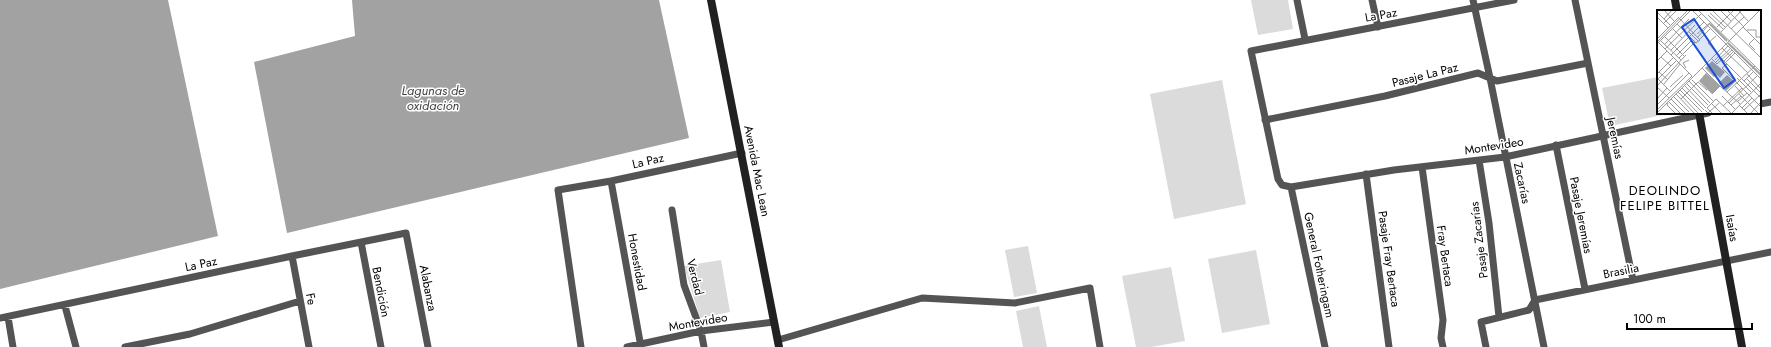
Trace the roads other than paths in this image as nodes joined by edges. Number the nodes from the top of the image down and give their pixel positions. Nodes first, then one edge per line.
1 (711, 0) edge
2 (1297, 0) edge
3 (1372, 0) edge
4 (1473, 0) edge
5 (1514, 0) edge
6 (1575, 0) edge
7 (1675, 0) edge
8 (1474, 9) junction
9 (1677, 10) edge
10 (1378, 27) junction
11 (1305, 39) junction
12 (1588, 63) junction
13 (1490, 78) junction
14 (1771, 102) edge
15 (1761, 104) edge
16 (1699, 114) edge
17 (1265, 120) junction
18 (1604, 136) junction
19 (1556, 145) junction
20 (742, 153) junction
21 (1505, 157) junction
22 (1479, 160) junction
23 (1422, 167) junction
24 (1366, 174) junction
25 (611, 181) junction
26 (1290, 187) junction
27 (672, 210) dead end
28 (406, 233) joint
29 (361, 242) junction
30 (1771, 252) edge
31 (292, 256) junction
32 (1725, 260) junction
33 (1632, 280) junction
34 (1585, 289) junction
35 (1536, 300) junction
36 (300, 301) junction
37 (65, 306) junction
38 (1499, 317) junction
39 (4, 318) edge
40 (774, 322) junction
41 (701, 331) junction
42 (779, 343) edge
43 (640, 346) edge
44 (13, 347) edge
45 (76, 347) edge
46 (125, 347) edge
47 (309, 347) edge
48 (381, 347) edge
49 (428, 347) edge
50 (581, 347) edge
51 (627, 347) edge
52 (704, 347) edge
53 (1100, 347) edge
54 (1326, 347) edge
55 (1389, 347) edge
56 (1443, 347) edge
57 (1486, 347) edge
58 (1544, 347) edge
59 (1742, 347) edge

1 - 20 main road, Avenida Mac Lean
2 - 11 street
3 - 10 street
4 - 8 street, Zacarías
5 - 8 street, La Paz
6 - 12 street, Jeremías
7 - 9 main road
8 - 10 street, La Paz
8 - 13 street, Zacarías
10 - 11 street, La Paz
11 - 17 street, La Paz
12 - 13 street, Pasaje La Paz
12 - 18 street, Jeremías
13 - 17 street, Pasaje La Paz
13 - 21 street, Zacarías
14 - 15 street
16 - 18 street, Montevideo
16 - 32 main road, Isaías
17 - 26 street, Montevideo
18 - 19 street, Montevideo
18 - 33 street, Jeremías
19 - 21 street, Montevideo
19 - 34 street, Pasaje Jeremías
20 - 25 street, La Paz
20 - 40 main road, Avenida Mac Lean
21 - 22 street, Montevideo
21 - 35 street, Zacarías
22 - 23 street, Montevideo
22 - 38 street, Pasaje Zacarías
23 - 24 street, Montevideo
23 - 56 street, Fray Bertaca
24 - 26 street, Montevideo
24 - 55 street, Pasaje Fray Bertaca
25 - 43 street, Honestidad
25 - 50 street, La Paz
26 - 54 street, General Fotheringam
27 - 41 street, Verdad
28 - 29 street, La Paz
28 - 49 street, Alabanza
29 - 31 street, La Paz
29 - 48 street, Bendición
30 - 32 street, Brasilia
31 - 36 street, Fe
31 - 37 street, La Paz
32 - 33 street, Brasilia
32 - 59 main road, Isaías
33 - 34 street, Brasilia
34 - 35 street, Brasilia
35 - 38 street, Brasilia
35 - 58 street, Zacarías
36 - 46 street
36 - 47 street, Fe
37 - 39 street, La Paz
37 - 45 street
38 - 57 street, Brasilia
39 - 44 street
40 - 41 street, Montevideo
40 - 42 main road, Avenida Mac Lean
41 - 43 street, Montevideo
41 - 52 street, Verdad
42 - 53 street
43 - 51 street, Montevideo

